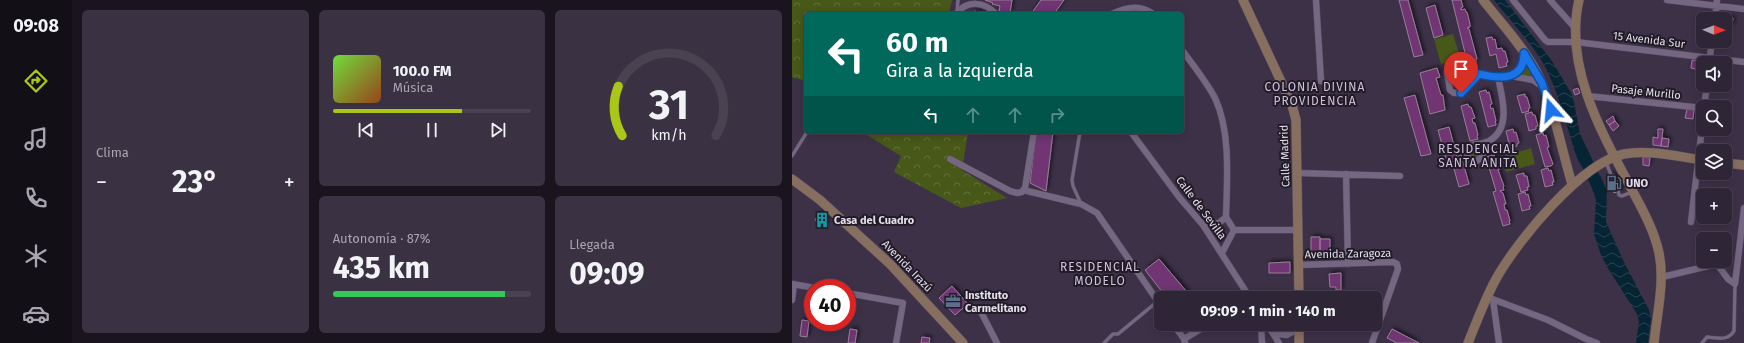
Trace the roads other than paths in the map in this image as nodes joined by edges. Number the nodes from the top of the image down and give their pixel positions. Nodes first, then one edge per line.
1 (958, 0) edge
2 (1244, 0) edge
3 (1316, 0) edge
4 (1483, 0) edge
5 (1513, 0) edge
6 (1550, 0) edge
7 (1579, 0) edge
8 (1667, 0) edge
9 (1716, 3) edge
10 (1744, 10) edge
11 (956, 12) edge
12 (957, 12) edge
13 (994, 12) edge
14 (1116, 12) edge
15 (1150, 12) edge
16 (1575, 28) junction
17 (1576, 42) junction
18 (1184, 53) edge
19 (1524, 53) junction
20 (1696, 58) edge
21 (1732, 61) edge
22 (1744, 62) edge
23 (1479, 74) junction
24 (1511, 76) junction
25 (1498, 77) junction
26 (1322, 81) dead end
27 (1544, 87) junction
28 (1587, 96) junction
29 (1696, 107) edge
30 (806, 134) edge
31 (1034, 134) edge
32 (1080, 134) edge
33 (1132, 134) edge
34 (1486, 142) dead end
35 (792, 156) edge
36 (950, 159) dead end
37 (1696, 159) edge
38 (1607, 161) junction
39 (1732, 164) edge
40 (1744, 165) edge
41 (1298, 173) junction
42 (1346, 174) junction
43 (1611, 175) dead end
44 (1400, 176) dead end
45 (792, 179) edge
46 (1698, 180) edge
47 (1572, 184) junction
48 (1023, 190) junction
49 (1618, 191) dead end
50 (1632, 192) junction
51 (1081, 204) junction
52 (1744, 208) edge
53 (1226, 217) junction
54 (1691, 222) dead end
55 (1203, 225) junction
56 (1234, 230) junction
57 (1298, 230) junction
58 (1222, 253) junction
59 (1348, 264) junction
60 (1299, 265) junction
61 (1662, 277) junction
62 (793, 284) edge
63 (1735, 284) junction
64 (804, 286) edge
65 (1246, 291) edge
66 (1299, 291) edge
67 (856, 295) edge
68 (1154, 297) edge
69 (1490, 298) junction
70 (792, 300) edge
71 (1382, 306) edge
72 (1154, 308) edge
73 (980, 310) dead end
74 (1178, 331) edge
75 (1199, 331) edge
76 (1261, 331) edge
77 (1293, 331) edge
78 (1300, 331) edge
79 (1375, 331) edge
80 (1273, 333) joint
81 (1184, 341) edge
82 (896, 343) edge
83 (963, 343) edge
84 (997, 343) edge
85 (1104, 343) edge
86 (1262, 343) edge
87 (1279, 343) edge
88 (1300, 343) edge
89 (1372, 343) edge
90 (1468, 343) edge
91 (1499, 343) edge
92 (1597, 343) edge
93 (1654, 343) edge
94 (1702, 343) edge

1 - 11 lane
2 - 41 street, Calle Madrid
3 - 26 street
4 - 19 street
5 - 17 street, 15 Avenida Sur
6 - 16 street
7 - 16 street
8 - 9 street
9 - 10 street
12 - 13 street
14 - 15 street
16 - 17 street
17 - 20 street, 15 Avenida Sur
17 - 28 street
18 - 53 street
19 - 24 street
19 - 27 street
21 - 22 street, 15 Avenida Sur
23 - 23 street
23 - 25 street
24 - 25 street
24 - 27 street
25 - 34 street
27 - 47 street
28 - 29 street, Pasaje Murillo
28 - 38 street
30 - 35 lane
31 - 48 street
32 - 51 lane
33 - 55 street, Calle de Sevilla
36 - 48 street
37 - 38 street
38 - 43 lane
38 - 47 street
38 - 50 street
39 - 40 street
41 - 42 street
41 - 57 street, Calle Madrid
42 - 44 street
42 - 59 street
45 - 83 street, Avenida Irazú
46 - 54 street
47 - 69 street
48 - 51 street
49 - 50 lane
50 - 61 street
51 - 68 street
52 - 63 street
53 - 55 street
53 - 56 street
55 - 58 street, Calle de Sevilla
56 - 57 street
56 - 58 street
57 - 60 street, Calle Madrid
58 - 65 street, Calle de Sevilla
59 - 60 street, Avenida Zaragoza
59 - 71 street, Avenida Zaragoza
60 - 66 street, Calle Madrid
61 - 63 street
61 - 93 street
62 - 64 street
62 - 70 street
63 - 94 lane
67 - 82 street
69 - 90 street
69 - 91 street
69 - 92 street
72 - 85 lane
73 - 84 street
74 - 81 street
75 - 81 street
76 - 86 street
77 - 80 street
78 - 88 street
79 - 89 street
80 - 87 street

